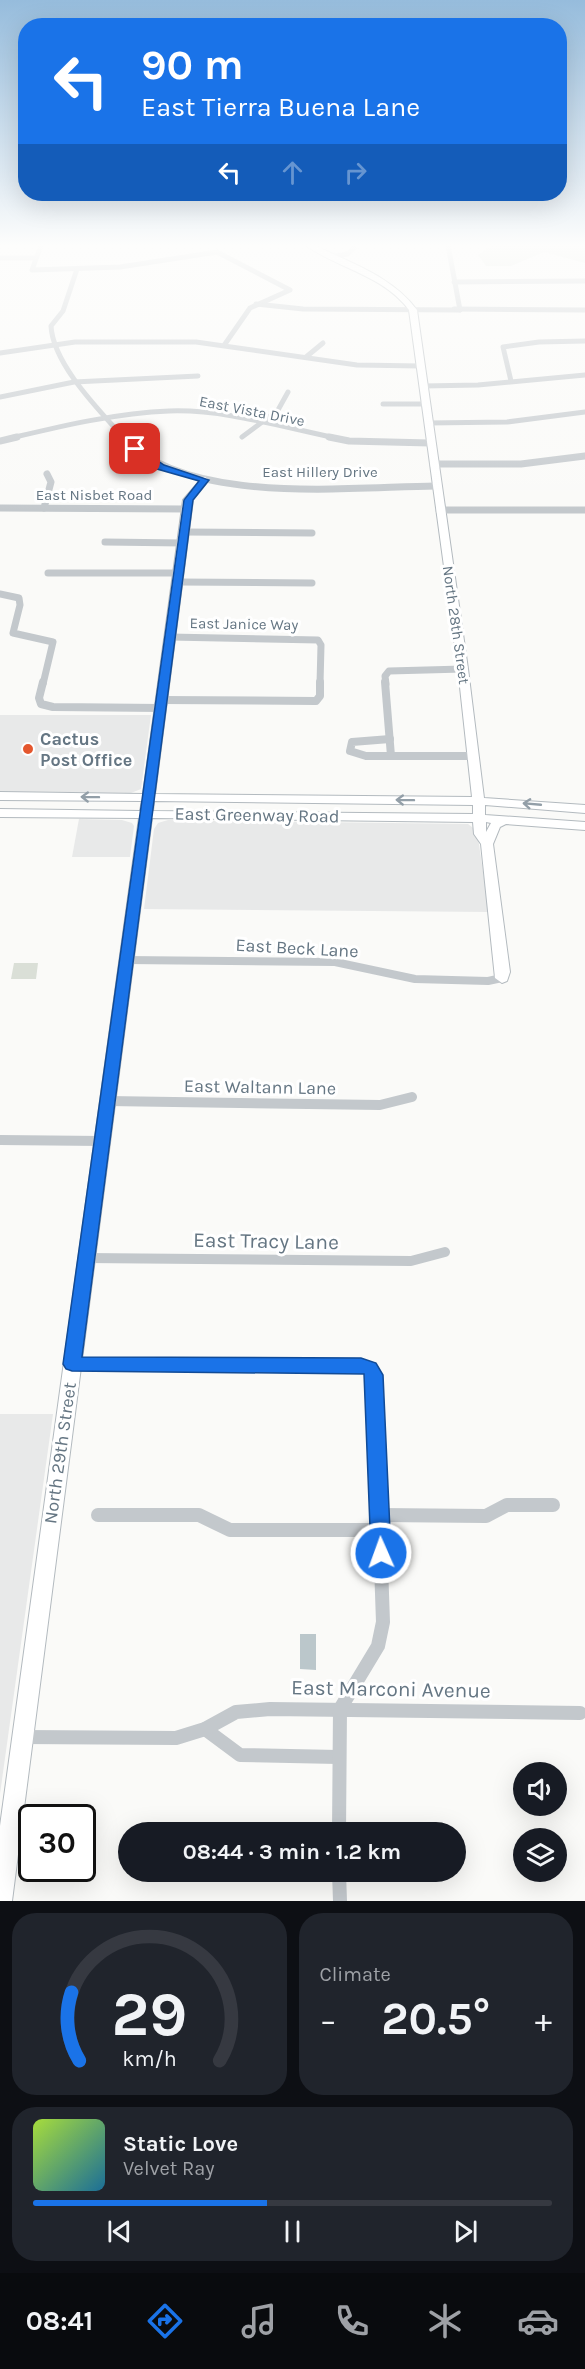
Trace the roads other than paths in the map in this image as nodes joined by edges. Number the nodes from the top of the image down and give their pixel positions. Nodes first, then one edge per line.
1 (53, 334) edge
2 (232, 334) edge
3 (416, 334) edge
4 (585, 341) edge
5 (56, 343) junction
6 (323, 343) dead end
7 (225, 344) junction
8 (0, 353) edge
9 (306, 357) junction
10 (420, 366) junction
11 (585, 375) edge
12 (198, 376) dead end
13 (75, 380) junction
14 (510, 381) junction
15 (423, 386) junction
16 (288, 392) dead end
17 (0, 397) edge
18 (383, 404) dead end
19 (425, 404) junction
20 (585, 412) edge
21 (108, 418) junction
22 (428, 423) junction
23 (260, 424) junction
24 (242, 437) dead end
25 (0, 441) edge
26 (430, 443) junction
27 (585, 456) edge
28 (433, 464) junction
29 (47, 474) dead end
30 (205, 480) junction
31 (435, 486) junction
32 (0, 508) edge
33 (44, 508) junction
34 (188, 509) junction
35 (439, 510) junction
36 (585, 510) edge
37 (312, 533) dead end
38 (184, 538) junction
39 (105, 542) dead end
40 (48, 573) dead end
41 (178, 577) junction
42 (312, 583) dead end
43 (0, 594) edge
44 (170, 637) junction
45 (463, 669) junction
46 (161, 704) junction
47 (390, 739) junction
48 (391, 756) junction
49 (474, 756) junction
50 (0, 796) edge
51 (360, 800) junction
52 (478, 801) junction
53 (148, 806) junction
54 (585, 809) edge
55 (0, 813) edge
56 (356, 816) junction
57 (479, 818) junction
58 (507, 819) junction
59 (585, 826) edge
60 (488, 844) junction
61 (126, 960) junction
62 (502, 978) joint
63 (412, 1097) dead end
64 (108, 1101) junction
65 (0, 1140) edge
66 (102, 1141) junction
67 (445, 1252) dead end
68 (86, 1258) junction
69 (72, 1364) junction
70 (553, 1505) dead end
71 (98, 1515) dead end
72 (380, 1515) junction
73 (380, 1530) junction
74 (340, 1709) junction
75 (580, 1713) dead end
76 (205, 1729) junction
77 (23, 1737) junction
78 (338, 1757) junction
79 (339, 1822) edge
80 (339, 1882) edge
81 (1, 1901) edge
82 (340, 1901) edge

1 - 5 street
2 - 7 street
3 - 10 street, North 28th Street
4 - 14 street
5 - 7 street
5 - 8 street
5 - 13 street
6 - 9 street
7 - 9 street
9 - 10 street
10 - 15 street, North 28th Street
11 - 14 street
12 - 13 street
13 - 17 street
13 - 21 street
14 - 15 street
15 - 19 street, North 28th Street
16 - 23 street
18 - 19 street
19 - 22 street, North 28th Street
20 - 22 street
21 - 23 street, East Vista Drive
21 - 25 street, East Vista Drive
21 - 30 street
22 - 26 street, North 28th Street
23 - 24 street
23 - 26 street, East Vista Drive
26 - 28 street, North 28th Street
27 - 28 street
28 - 31 street, North 28th Street
29 - 33 street
30 - 31 street, East Hillery Drive
30 - 34 street, North 29th Street
31 - 35 street, North 28th Street
32 - 33 street, East Nisbet Road
33 - 34 street, East Nisbet Road
34 - 38 street, North 29th Street
35 - 36 street
35 - 45 street, North 28th Street
37 - 38 street
38 - 39 street
38 - 41 street, North 29th Street
40 - 41 street
41 - 42 street
41 - 44 street, North 29th Street
43 - 46 street
44 - 46 street, North 29th Street
44 - 46 street, East Janice Way
45 - 47 street
45 - 49 street, North 28th Street
46 - 53 street, North 29th Street
47 - 48 street
47 - 48 street
48 - 49 street
49 - 52 street, North 28th Street
53 -> 50 street, East Greenway Road
52 -> 51 street, East Greenway Road
51 - 53 street, East Greenway Road
51 - 56 street
54 -> 52 street, East Greenway Road
52 - 57 street, North 28th Street
53 - 55 street, East Greenway Road
53 - 56 street, East Greenway Road
53 - 61 street, North 29th Street
56 - 57 street, East Greenway Road
57 - 58 street, East Greenway Road
57 - 60 street, North 28th Street
58 - 59 street, East Greenway Road
58 - 60 street
60 - 62 street, North 28th Street
61 - 62 street, East Beck Lane
61 - 64 street, North 29th Street
63 - 64 street, East Waltann Lane
64 - 66 street, North 29th Street
65 - 66 street
66 - 68 street, North 29th Street
67 - 68 street, East Tracy Lane
68 - 69 street, North 29th Street
69 - 72 street
69 - 77 street, North 29th Street
70 - 72 street
71 - 73 street
72 - 73 street
73 - 74 street
74 - 75 street, East Marconi Avenue
74 - 76 street, East Marconi Avenue
74 - 78 street
76 - 77 street, East Marconi Avenue
76 - 78 street
77 - 81 street, North 29th Street
78 - 79 street
80 - 82 street

